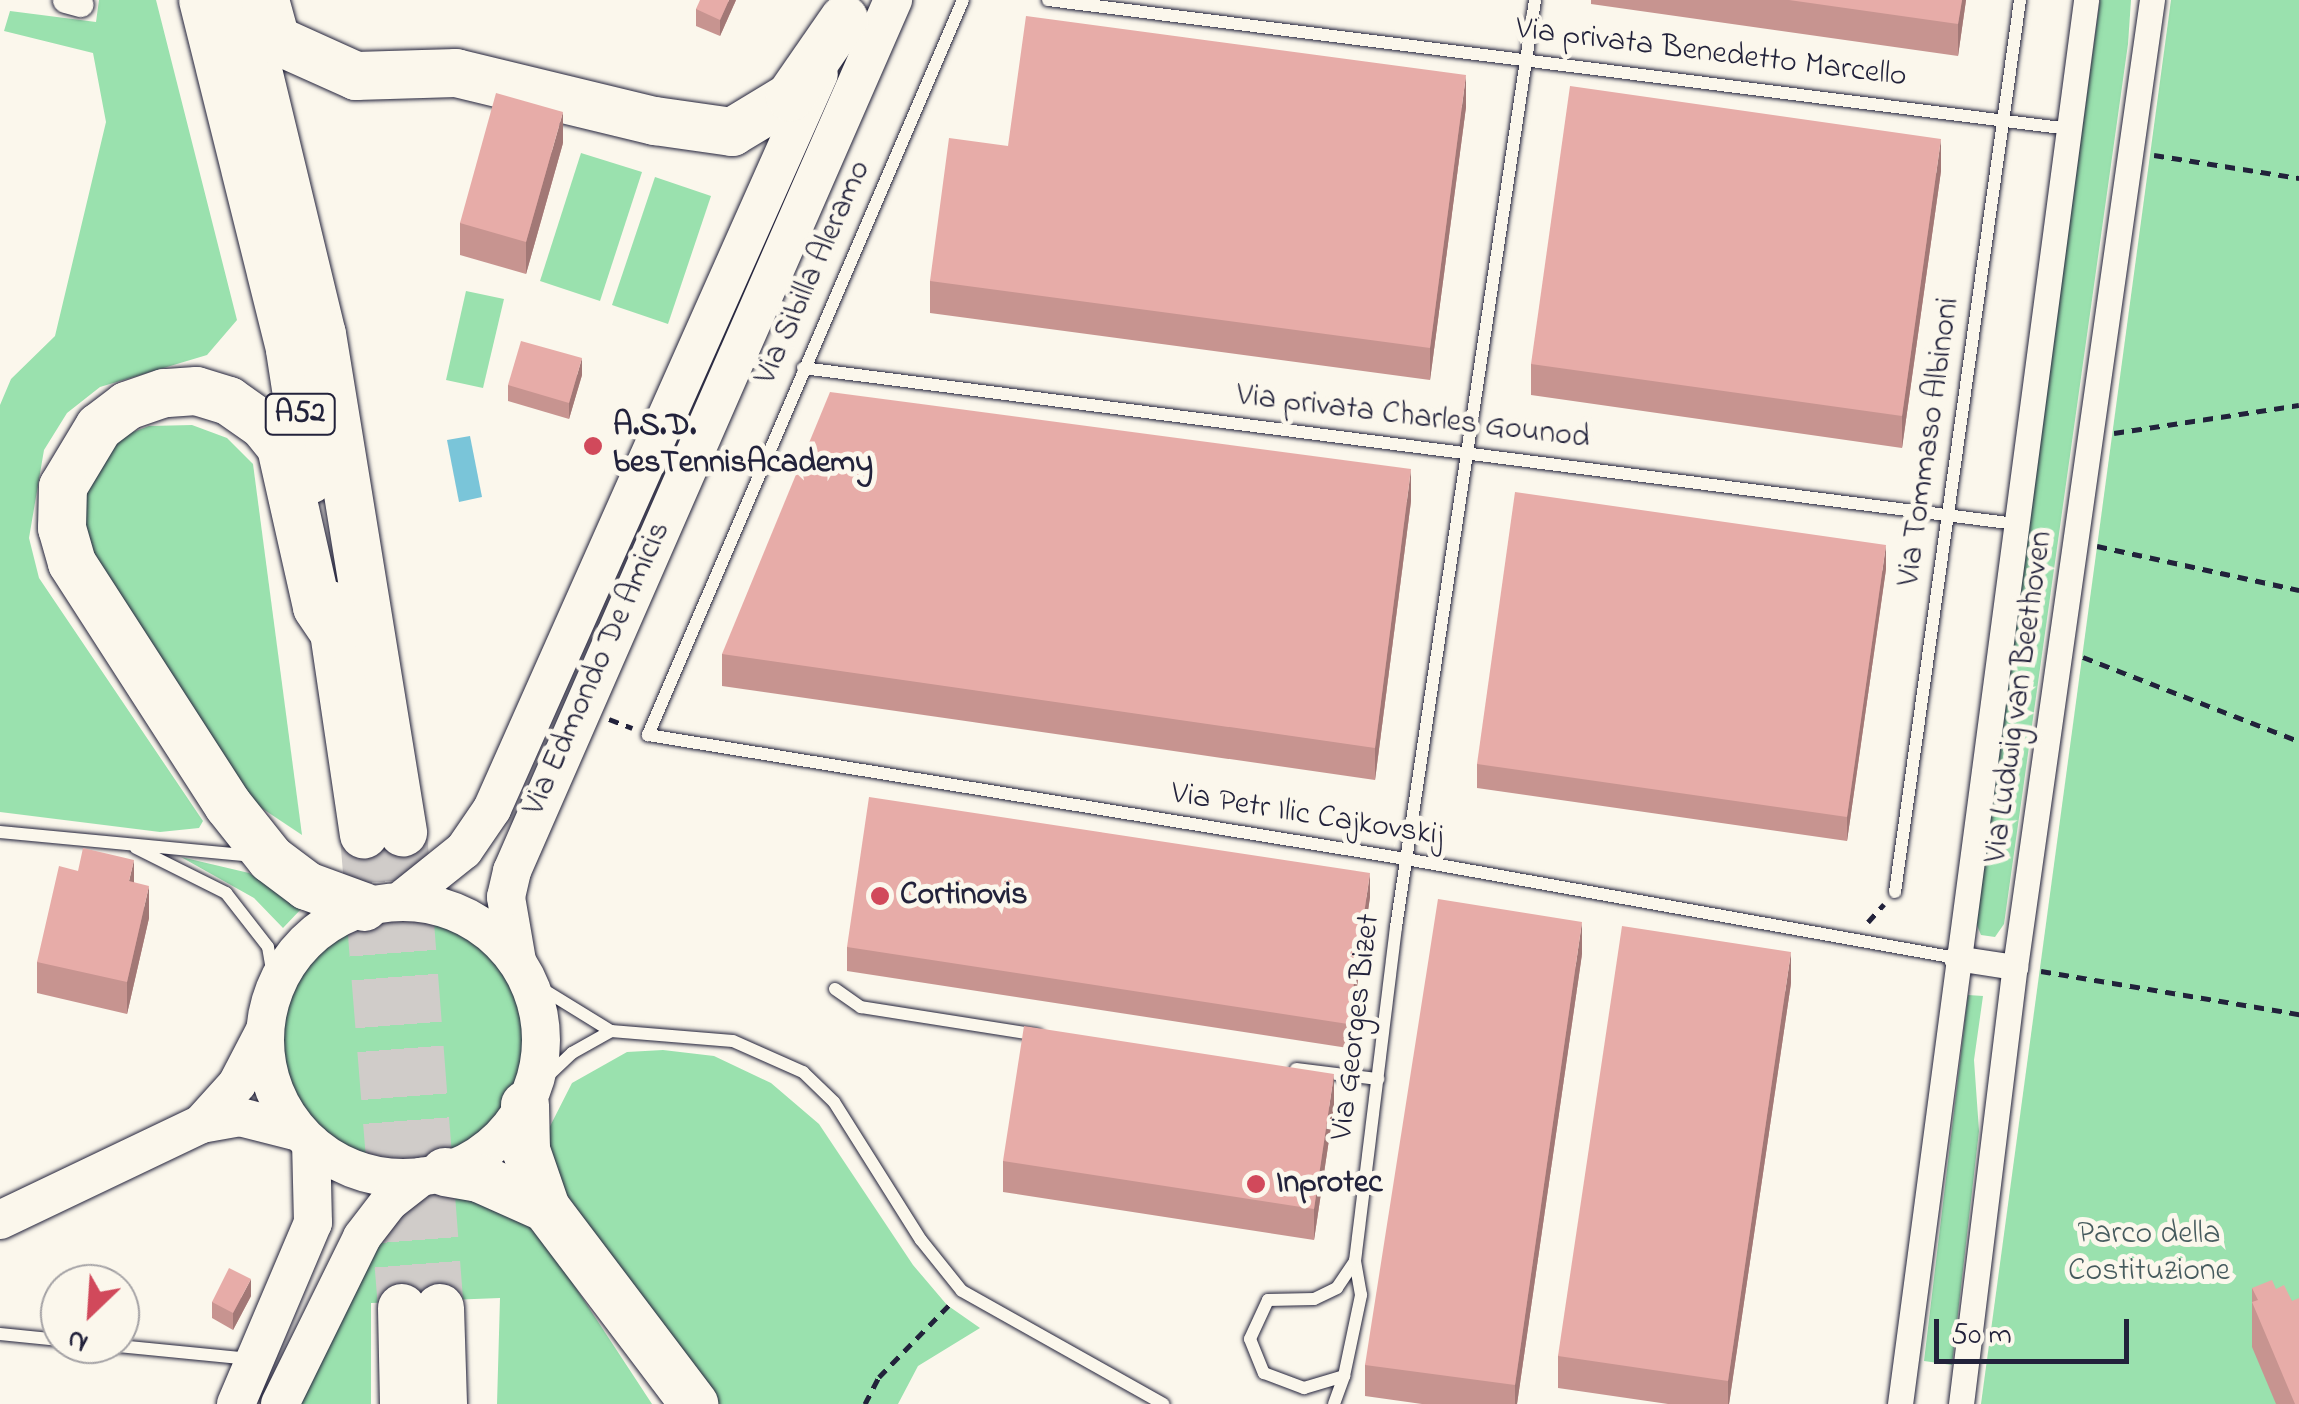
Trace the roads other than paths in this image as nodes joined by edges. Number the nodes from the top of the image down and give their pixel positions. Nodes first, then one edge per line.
1 (203, 0) edge
2 (241, 0) edge
3 (265, 0) edge
4 (894, 0) edge
5 (964, 0) edge
6 (1048, 0) edge
7 (1535, 0) edge
8 (2020, 0) edge
9 (2086, 0) edge
10 (2152, 0) edge
11 (848, 10) edge
12 (1528, 59) junction
13 (2004, 118) junction
14 (2068, 128) junction
15 (803, 368) junction
16 (1470, 454) junction
17 (1948, 515) junction
18 (2016, 524) junction
19 (335, 634) junction
20 (648, 735) joint
21 (0, 832) edge
22 (129, 845) junction
23 (271, 859) junction
24 (1406, 859) junction
25 (1895, 892) road end
26 (381, 904) junction
27 (1956, 958) junction
28 (2015, 966) junction
29 (523, 971) junction
30 (274, 988) junction
31 (835, 989) dead end
32 (611, 1031) junction
33 (264, 1032) junction
34 (1064, 1038) edge
35 (1277, 1067) edge
36 (1378, 1079) junction
37 (529, 1097) junction
38 (201, 1124) junction
39 (305, 1138) junction
40 (433, 1175) junction
41 (546, 1208) junction
42 (0, 1220) edge
43 (1355, 1261) junction
44 (0, 1334) edge
45 (40, 1338) edge
46 (140, 1348) edge
47 (256, 1360) junction
48 (1344, 1376) junction
49 (1131, 1398) edge
50 (236, 1404) edge
51 (280, 1404) edge
52 (404, 1404) edge
53 (443, 1404) edge
54 (694, 1404) edge
55 (1163, 1404) edge
56 (1334, 1404) edge
57 (1900, 1404) edge
58 (1961, 1404) edge

1 - 19 highway, A52
2 - 19 highway, A52
3 - 11 highway
4 - 29 main road, Via Edmondo De Amicis
5 - 15 lane, Via Sibilla Aleramo
6 - 12 lane, Via privata Benedetto Marcello
7 - 12 lane, Via Georges Bizet
8 - 13 lane, Via Tommaso Albinoni
9 - 14 street, Via Ludwig van Beethoven
10 - 28 street, Via Ludwig van Beethoven
11 - 26 main road, Via Edmondo De Amicis
12 - 13 lane, Via privata Benedetto Marcello
12 - 16 lane, Via Georges Bizet
13 - 14 lane, Via privata Benedetto Marcello
13 - 17 lane, Via Tommaso Albinoni
14 - 18 street, Via Ludwig van Beethoven
15 - 16 lane, Via privata Charles Gounod
15 - 20 lane, Via Sibilla Aleramo
16 - 17 lane, Via privata Charles Gounod
16 - 24 lane, Via Georges Bizet
17 - 18 lane, Via privata Charles Gounod
17 - 25 lane, Via Tommaso Albinoni
18 - 27 street, Via Ludwig van Beethoven
19 - 23 highway
20 - 24 lane, Via Petr Ilic Cajkovskij
21 - 22 lane
22 - 23 lane
22 - 30 lane
23 - 26 highway
24 - 27 lane, Via Petr Ilic Cajkovskij
24 - 36 lane, Via Georges Bizet
26 - 29 main road
26 - 30 main road
27 - 28 street
27 - 57 street, Via Ludwig van Beethoven
28 - 58 street, Via Ludwig van Beethoven
29 - 32 lane
29 - 37 main road
30 - 33 main road
31 - 34 lane
32 - 37 lane
32 - 49 lane
33 - 38 main road
33 - 39 main road
35 - 36 lane
36 - 43 lane, Via Georges Bizet
37 - 40 main road
37 - 41 highway
38 - 39 main road
38 - 42 main road
39 - 40 main road
39 - 47 main road
40 - 41 highway
40 - 51 main road
41 - 54 highway
43 - 48 lane, Via Georges Bizet
43 - 48 lane
44 - 45 lane
46 - 47 lane
47 - 50 main road
48 - 56 lane, Via Georges Bizet
49 - 55 lane
52 - 53 highway

